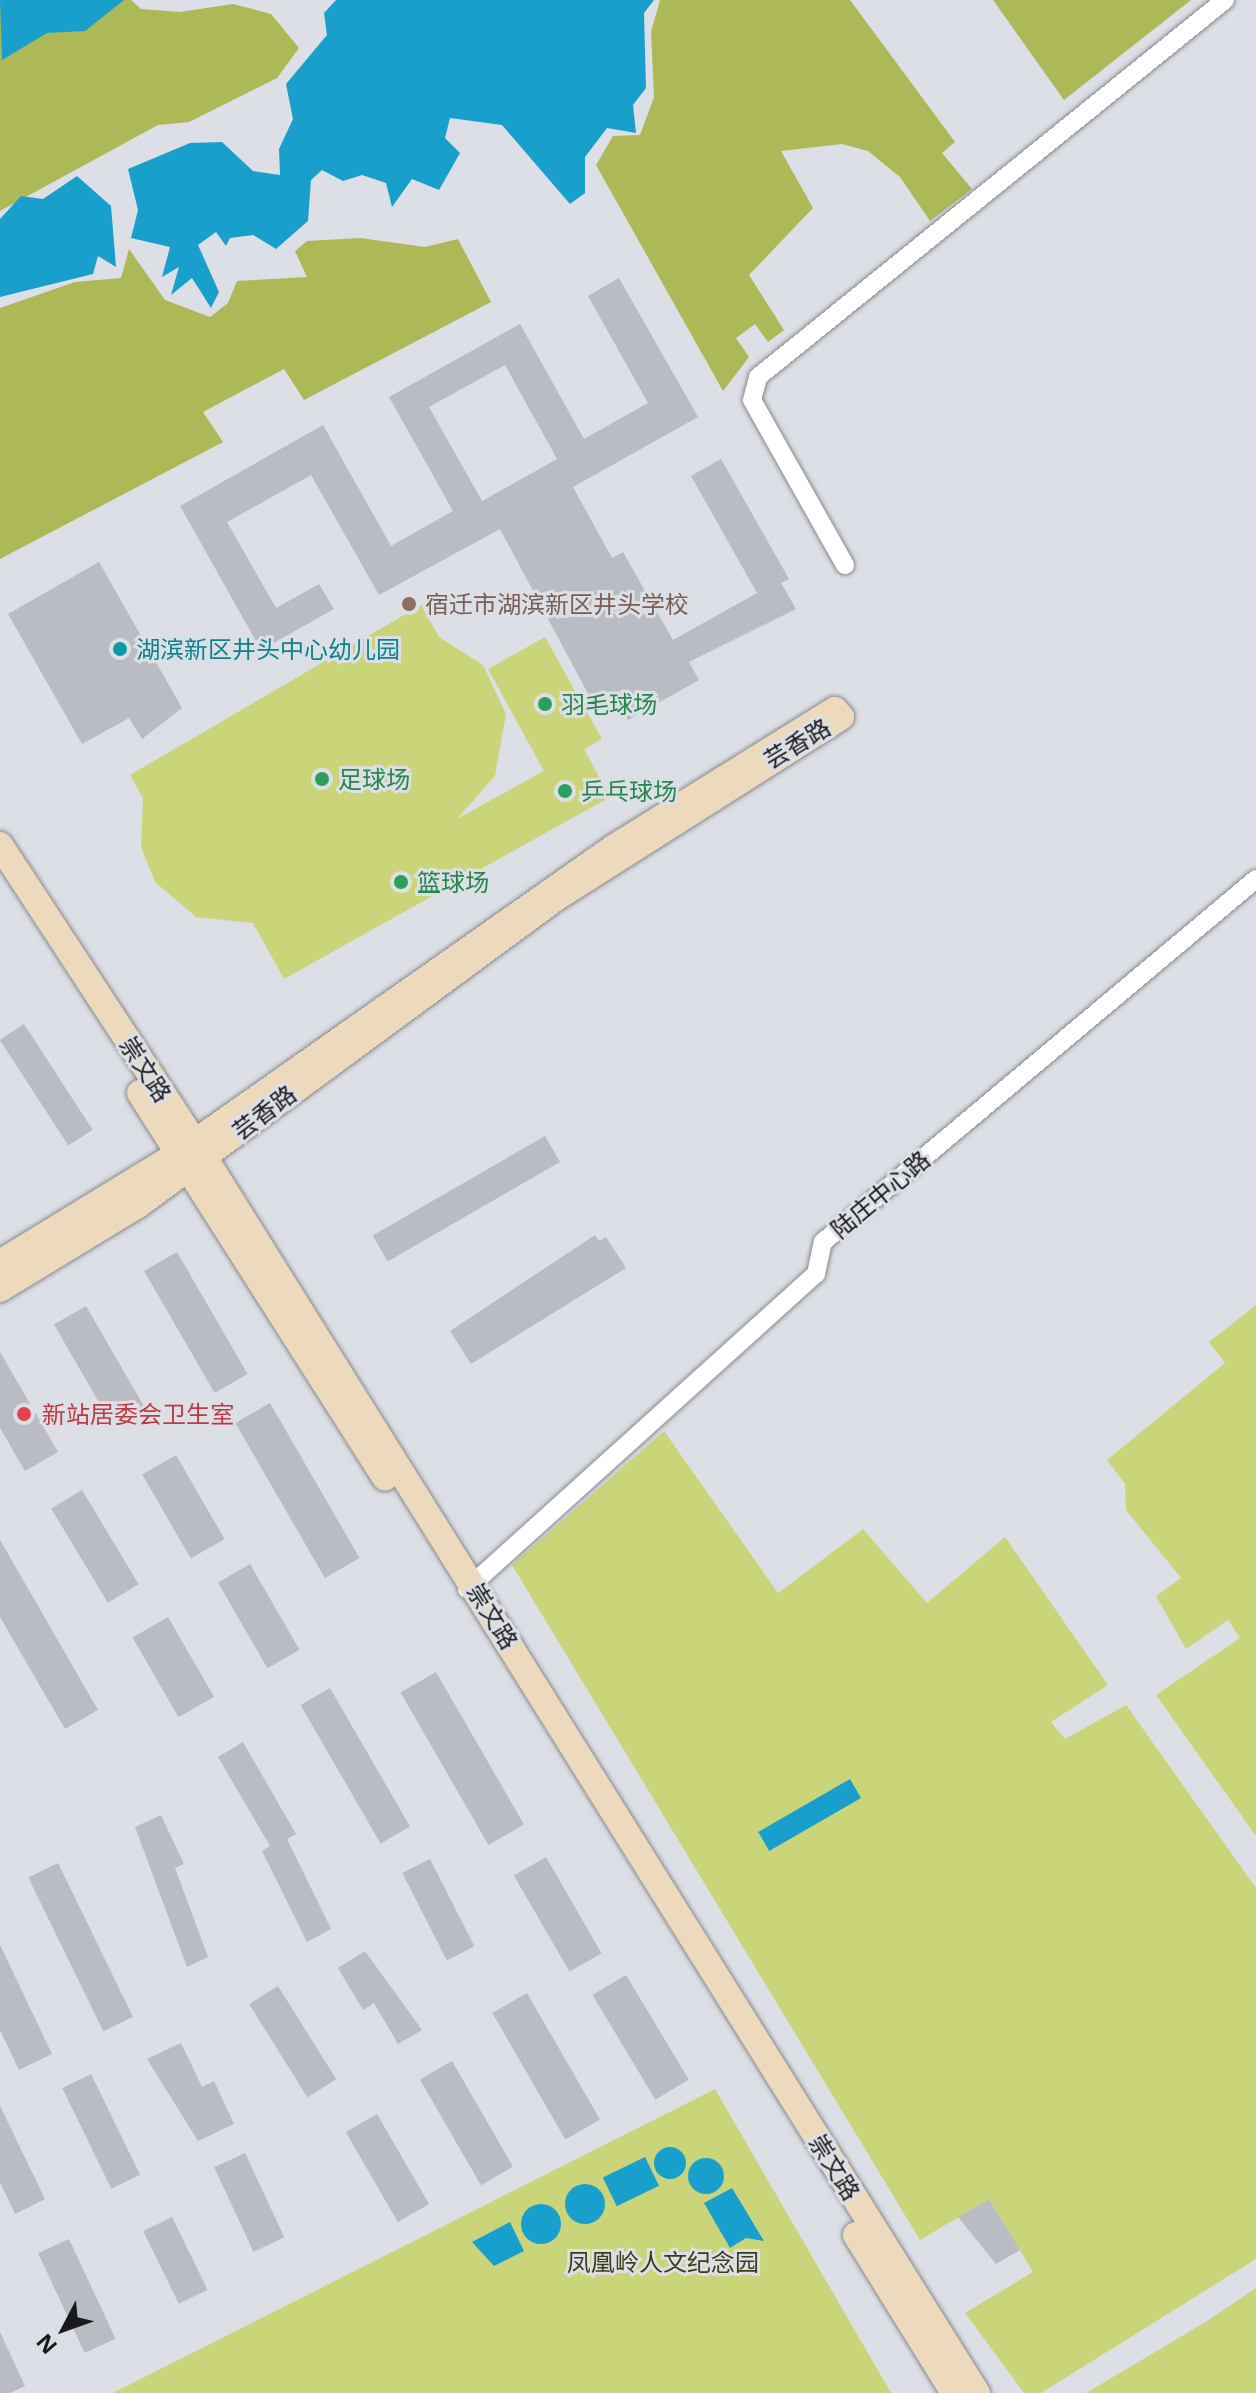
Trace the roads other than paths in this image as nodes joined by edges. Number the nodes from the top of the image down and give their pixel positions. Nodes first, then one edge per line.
1 (1225, 0) edge
2 (845, 565) dead end
3 (0, 845) edge
4 (0, 869) edge
5 (1256, 879) edge
6 (191, 1156) junction
7 (0, 1263) edge
8 (0, 1289) edge
9 (467, 1588) junction
10 (954, 2393) edge
11 (977, 2393) edge

1 - 2 street
3 - 6 street, 崇文路
4 - 6 street, 崇文路
5 - 9 street, 陆庄中心路
6 - 6 street, 芸香路
6 - 7 street, 芸香路
6 - 8 street, 芸香路
6 - 9 street, 崇文路
9 - 10 street, 崇文路
9 - 11 street, 崇文路

